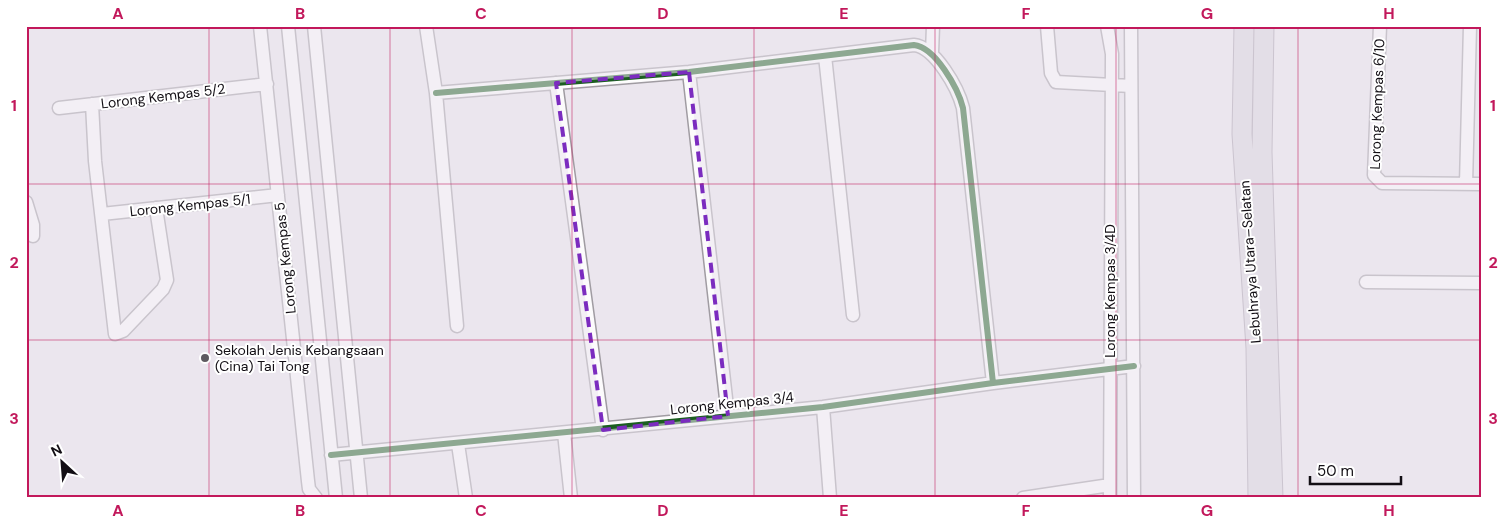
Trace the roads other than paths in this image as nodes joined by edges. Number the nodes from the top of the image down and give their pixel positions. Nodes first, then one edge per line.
1 (260, 26) edge
2 (288, 26) edge
3 (314, 26) edge
4 (426, 26) edge
5 (934, 26) edge
6 (1047, 26) edge
7 (1107, 26) edge
8 (1131, 26) edge
9 (1244, 26) edge
10 (1264, 26) edge
11 (1380, 26) edge
12 (1470, 26) edge
13 (932, 53) junction
14 (825, 56) junction
15 (689, 72) junction
16 (556, 83) junction
17 (267, 84) junction
18 (1111, 85) junction
19 (1131, 86) junction
20 (1475, 90) edge
21 (436, 93) junction
22 (92, 104) junction
23 (59, 108) dead end
24 (1466, 184) junction
25 (1481, 184) edge
26 (278, 195) junction
27 (26, 202) edge
28 (156, 208) junction
29 (102, 214) junction
30 (32, 236) dead end
31 (1366, 282) dead end
32 (1481, 282) edge
33 (852, 314) dead end
34 (457, 326) dead end
35 (1134, 366) junction
36 (1110, 369) junction
37 (993, 383) junction
38 (824, 407) junction
39 (728, 416) junction
40 (603, 430) junction
41 (564, 433) junction
42 (458, 444) junction
43 (357, 453) junction
44 (331, 455) junction
45 (1110, 492) edge
46 (313, 493) edge
47 (336, 498) edge
48 (361, 498) edge
49 (466, 498) edge
50 (571, 498) edge
51 (830, 498) edge
52 (1023, 498) edge
53 (1134, 498) edge
54 (1258, 498) edge
55 (1273, 498) edge

1 - 17 street, Lorong Kempas 5
2 - 44 street
3 - 43 street
4 - 21 street
5 - 13 street
6 - 18 street
7 - 18 street, Lorong Kempas 3/4D
8 - 19 street
9 - 54 highway, Lebuhraya Utara–Selatan
10 - 55 highway, Lebuhraya Utara–Selatan
11 - 24 street, Lorong Kempas 6/10
12 - 20 street
13 - 14 street
13 - 37 street
14 - 15 street
14 - 33 street
15 - 16 street
15 - 39 street
16 - 21 street
16 - 40 street
17 - 22 street, Lorong Kempas 5/2
17 - 26 street, Lorong Kempas 5
18 - 19 street
18 - 36 street, Lorong Kempas 3/4D
19 - 35 street
20 - 24 street
21 - 34 street
22 - 23 street, Lorong Kempas 5/2
22 - 29 street
24 - 25 street
26 - 28 street, Lorong Kempas 5/1
26 - 46 street, Lorong Kempas 5
27 - 30 street
28 - 29 street, Lorong Kempas 5/1
28 - 29 street
31 - 32 street
35 - 36 street, Lorong Kempas 3/4
35 - 53 street
36 - 37 street, Lorong Kempas 3/4
36 - 45 street, Lorong Kempas 3/4D
37 - 38 street, Lorong Kempas 3/4
38 - 39 street, Lorong Kempas 3/4
38 - 51 street
39 - 40 street, Lorong Kempas 3/4
40 - 41 street, Lorong Kempas 3/4
41 - 42 street, Lorong Kempas 3/4
41 - 50 street
42 - 43 street, Lorong Kempas 3/4
42 - 49 street
43 - 44 street, Lorong Kempas 3/4
43 - 48 street
44 - 47 street
45 - 52 street

